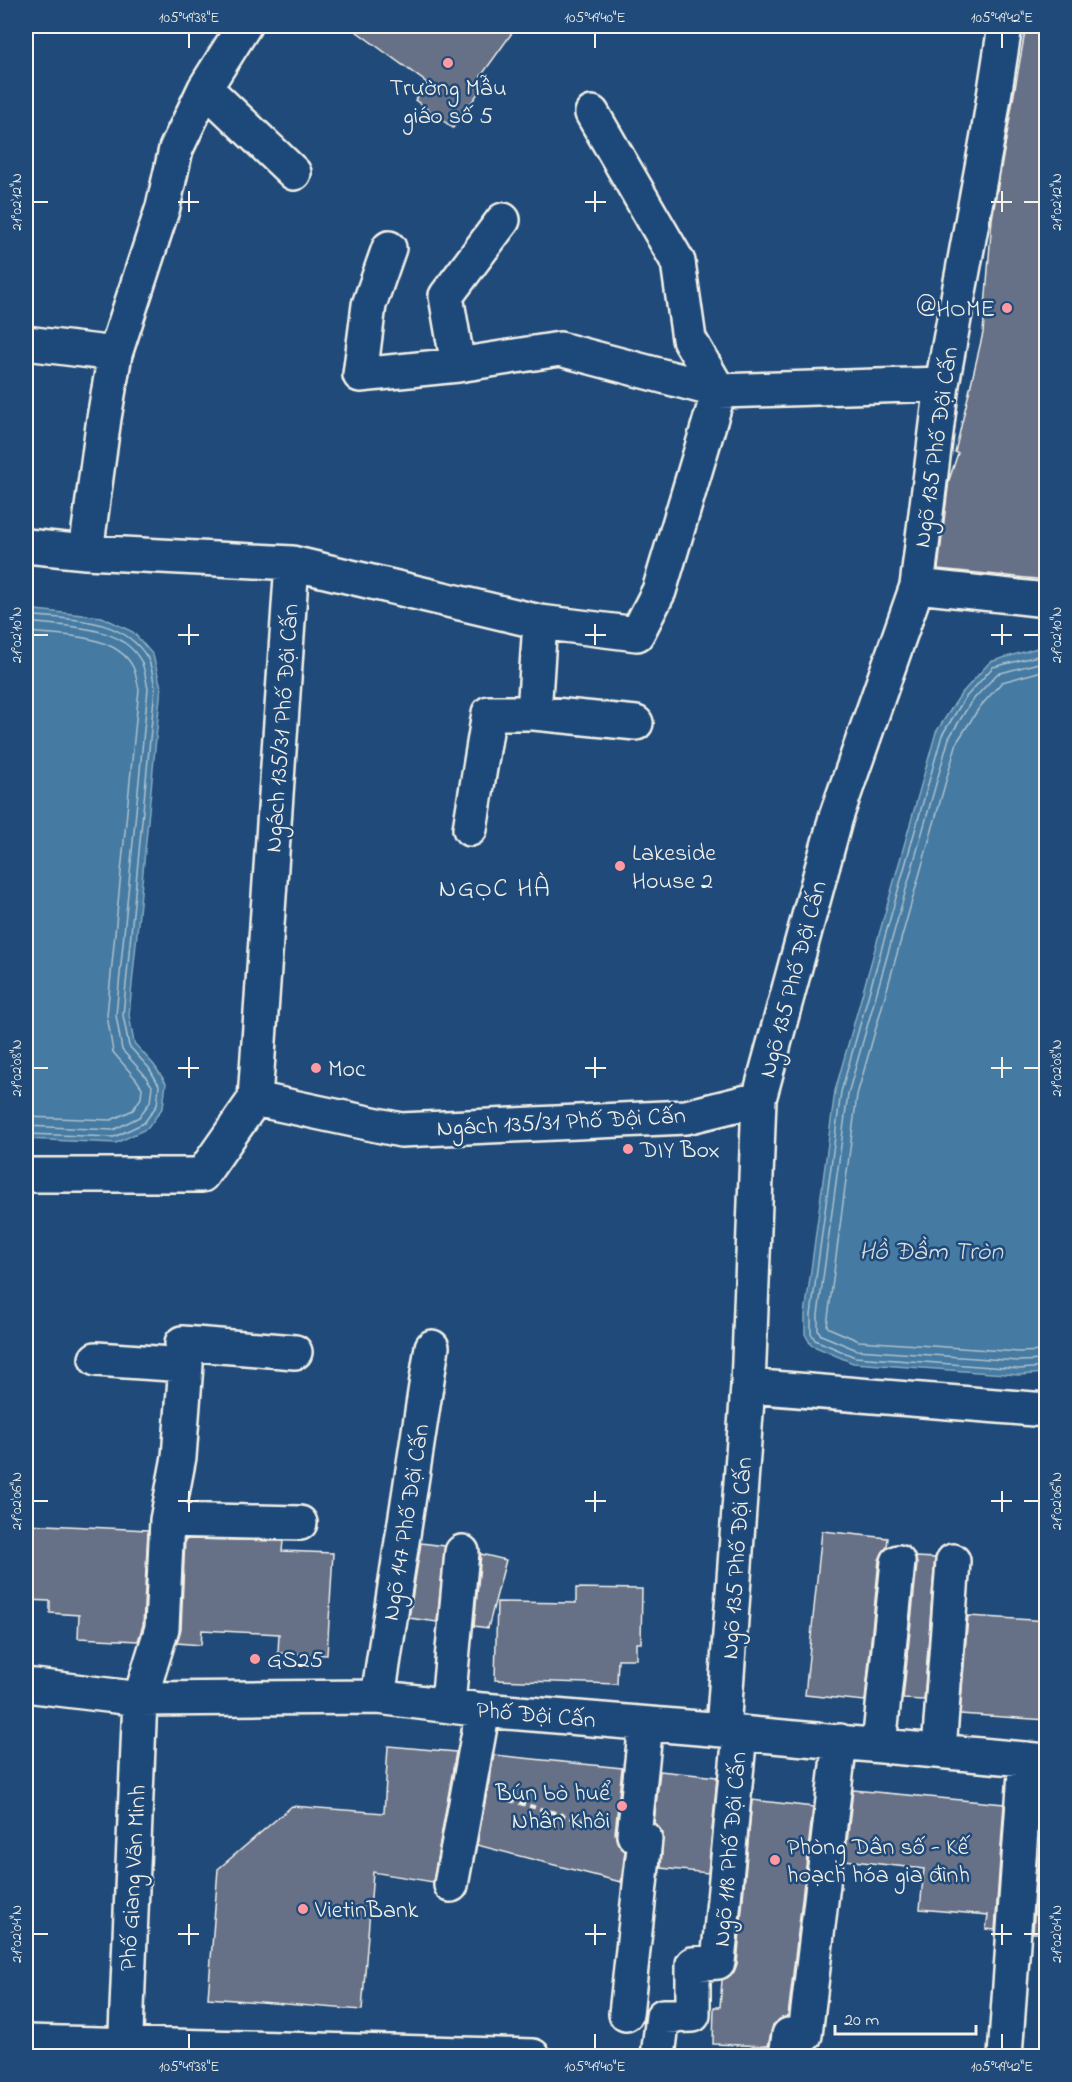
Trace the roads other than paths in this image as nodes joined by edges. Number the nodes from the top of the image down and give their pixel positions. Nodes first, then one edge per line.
1 (244, 26) edge
2 (1005, 26) edge
3 (205, 88) junction
4 (592, 113) dead end
5 (294, 173) dead end
6 (503, 220) dead end
7 (389, 248) dead end
8 (26, 343) edge
9 (115, 354) junction
10 (458, 365) junction
11 (942, 384) junction
12 (719, 391) junction
13 (26, 546) edge
14 (86, 552) junction
15 (292, 562) junction
16 (917, 586) junction
17 (1047, 600) edge
18 (540, 622) junction
19 (534, 713) junction
20 (636, 723) dead end
21 (470, 829) dead end
22 (255, 1099) junction
23 (759, 1099) junction
24 (26, 1175) edge
25 (432, 1347) dead end
26 (295, 1352) dead end
27 (96, 1359) dead end
28 (186, 1365) junction
29 (748, 1386) junction
30 (1047, 1410) edge
31 (167, 1520) junction
32 (300, 1523) dead end
33 (462, 1552) dead end
34 (953, 1561) dead end
35 (898, 1562) dead end
36 (26, 1685) edge
37 (378, 1697) junction
38 (140, 1699) junction
39 (448, 1704) junction
40 (483, 1710) junction
41 (646, 1724) junction
42 (732, 1732) junction
43 (840, 1741) junction
44 (879, 1745) junction
45 (939, 1750) junction
46 (1036, 1760) edge
47 (451, 1885) dead end
48 (626, 2014) dead end
49 (26, 2042) edge
50 (125, 2050) edge
51 (533, 2056) edge
52 (658, 2056) edge
53 (786, 2056) edge
54 (1005, 2056) edge

1 - 3 street
2 - 11 street, Ngõ 135 Phố Đội Cấn
3 - 5 street
3 - 9 street
4 - 12 street
6 - 10 street
7 - 10 street
8 - 9 street
9 - 14 street
10 - 12 street
11 - 12 street
11 - 16 street, Ngõ 135 Phố Đội Cấn
12 - 18 street
13 - 14 street
14 - 15 street
15 - 18 street
15 - 22 street, Ngách 135/31 Phố Đội Cấn
16 - 17 street
16 - 23 street, Ngõ 135 Phố Đội Cấn
18 - 19 street
19 - 20 street
19 - 21 street
22 - 23 street, Ngách 135/31 Phố Đội Cấn
22 - 24 street
23 - 29 street, Ngõ 135 Phố Đội Cấn
25 - 37 street, Ngõ 147 Phố Đội Cấn
26 - 28 street
27 - 28 street
28 - 31 street
29 - 30 street
29 - 42 street, Ngõ 135 Phố Đội Cấn
31 - 32 street
31 - 38 street
33 - 39 street
34 - 45 street
35 - 44 street
36 - 38 street, Phố Đội Cấn
37 - 38 street, Phố Đội Cấn
37 - 39 street, Phố Đội Cấn
38 - 50 street, Phố Giang Văn Minh
39 - 40 street, Phố Đội Cấn
40 - 41 street, Phố Đội Cấn
40 - 47 street
41 - 42 street, Phố Đội Cấn
41 - 48 street
42 - 43 street, Phố Đội Cấn
42 - 52 street, Ngõ 118 Phố Đội Cấn
43 - 44 street, Phố Đội Cấn
43 - 53 street
44 - 45 street, Phố Đội Cấn
45 - 46 street, Phố Đội Cấn
46 - 54 street
49 - 50 street
50 - 51 street

